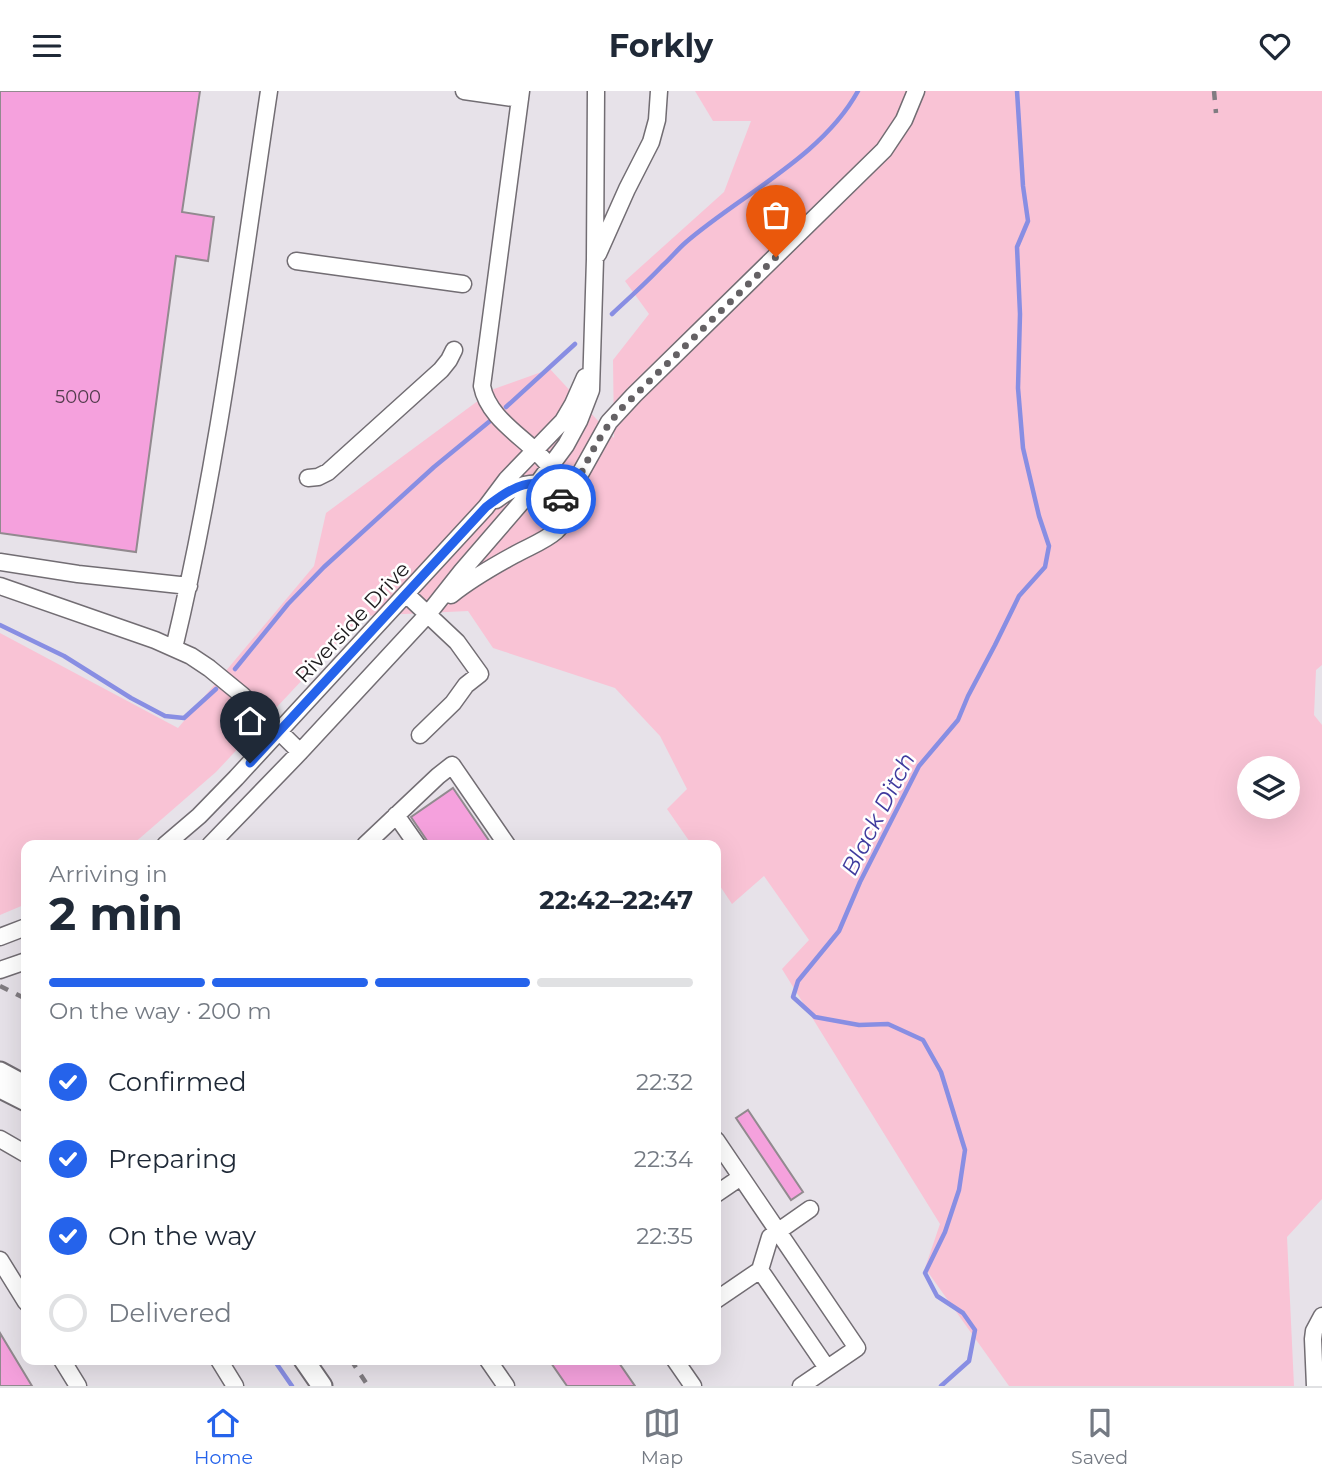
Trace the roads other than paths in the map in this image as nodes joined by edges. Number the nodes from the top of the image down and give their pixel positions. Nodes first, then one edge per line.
1 (269, 91) edge
2 (464, 91) edge
3 (596, 91) edge
4 (659, 91) edge
5 (916, 91) edge
6 (521, 95) edge
7 (595, 259) junction
8 (296, 261) dead end
9 (463, 284) dead end
10 (454, 350) dead end
11 (591, 362) junction
12 (515, 433) junction
13 (535, 451) junction
14 (550, 467) junction
15 (308, 478) dead end
16 (507, 479) junction
17 (538, 483) junction
18 (486, 507) junction
19 (565, 508) junction
20 (0, 562) edge
21 (0, 586) edge
22 (189, 586) junction
23 (406, 594) junction
24 (428, 614) junction
25 (174, 648) junction
26 (279, 732) junction
27 (419, 735) dead end
28 (300, 752) junction
29 (396, 815) junction
30 (171, 840) edge
31 (215, 840) edge
32 (370, 840) edge
33 (413, 840) edge
34 (503, 840) edge
35 (21, 929) edge
36 (0, 937) edge
37 (21, 963) edge
38 (0, 970) edge
39 (0, 1072) edge
40 (21, 1083) edge
41 (0, 1088) edge
42 (21, 1098) edge
43 (0, 1139) edge
44 (721, 1147) edge
45 (21, 1151) edge
46 (741, 1177) junction
47 (721, 1191) edge
48 (810, 1209) dead end
49 (778, 1231) junction
50 (0, 1260) edge
51 (760, 1270) junction
52 (21, 1294) edge
53 (721, 1297) edge
54 (1322, 1315) edge
55 (65, 1365) edge
56 (222, 1365) edge
57 (307, 1365) edge
58 (491, 1365) edge
59 (678, 1365) edge
60 (827, 1369) junction
61 (78, 1386) edge
62 (235, 1386) edge
63 (322, 1386) edge
64 (506, 1386) edge
65 (693, 1386) edge
66 (802, 1386) edge
67 (1315, 1386) edge

1 - 22 street
2 - 6 street
3 - 7 street
4 - 7 street
5 - 19 street
6 - 12 street
7 - 11 street
8 - 9 street
10 - 15 street
11 - 13 street, Riverside Drive
11 - 14 street
12 - 13 street
12 - 16 street
13 - 14 street
13 - 16 street, Riverside Drive
14 - 17 street
14 - 19 street
16 - 18 street, Riverside Drive
17 - 18 street
17 - 19 street
17 - 24 street
18 - 23 street, Riverside Drive
19 - 24 street
20 - 22 street
21 - 25 street
22 - 25 street
23 - 24 street
23 - 26 street, Riverside Drive
24 - 27 street
24 - 28 street
25 - 26 street
26 - 28 street
26 - 30 street, Riverside Drive
28 - 31 street
29 - 32 street
29 - 33 street
29 - 34 street
35 - 36 street
37 - 38 street
39 - 40 main road
41 - 42 main road
43 - 45 street
44 - 46 street
46 - 47 street
46 - 49 street
48 - 49 street
49 - 51 street
49 - 60 street
50 - 52 street
51 - 53 street
51 - 60 street
54 - 67 street
55 - 61 street
56 - 62 street
57 - 63 main road
58 - 64 street
59 - 65 street
60 - 66 street

